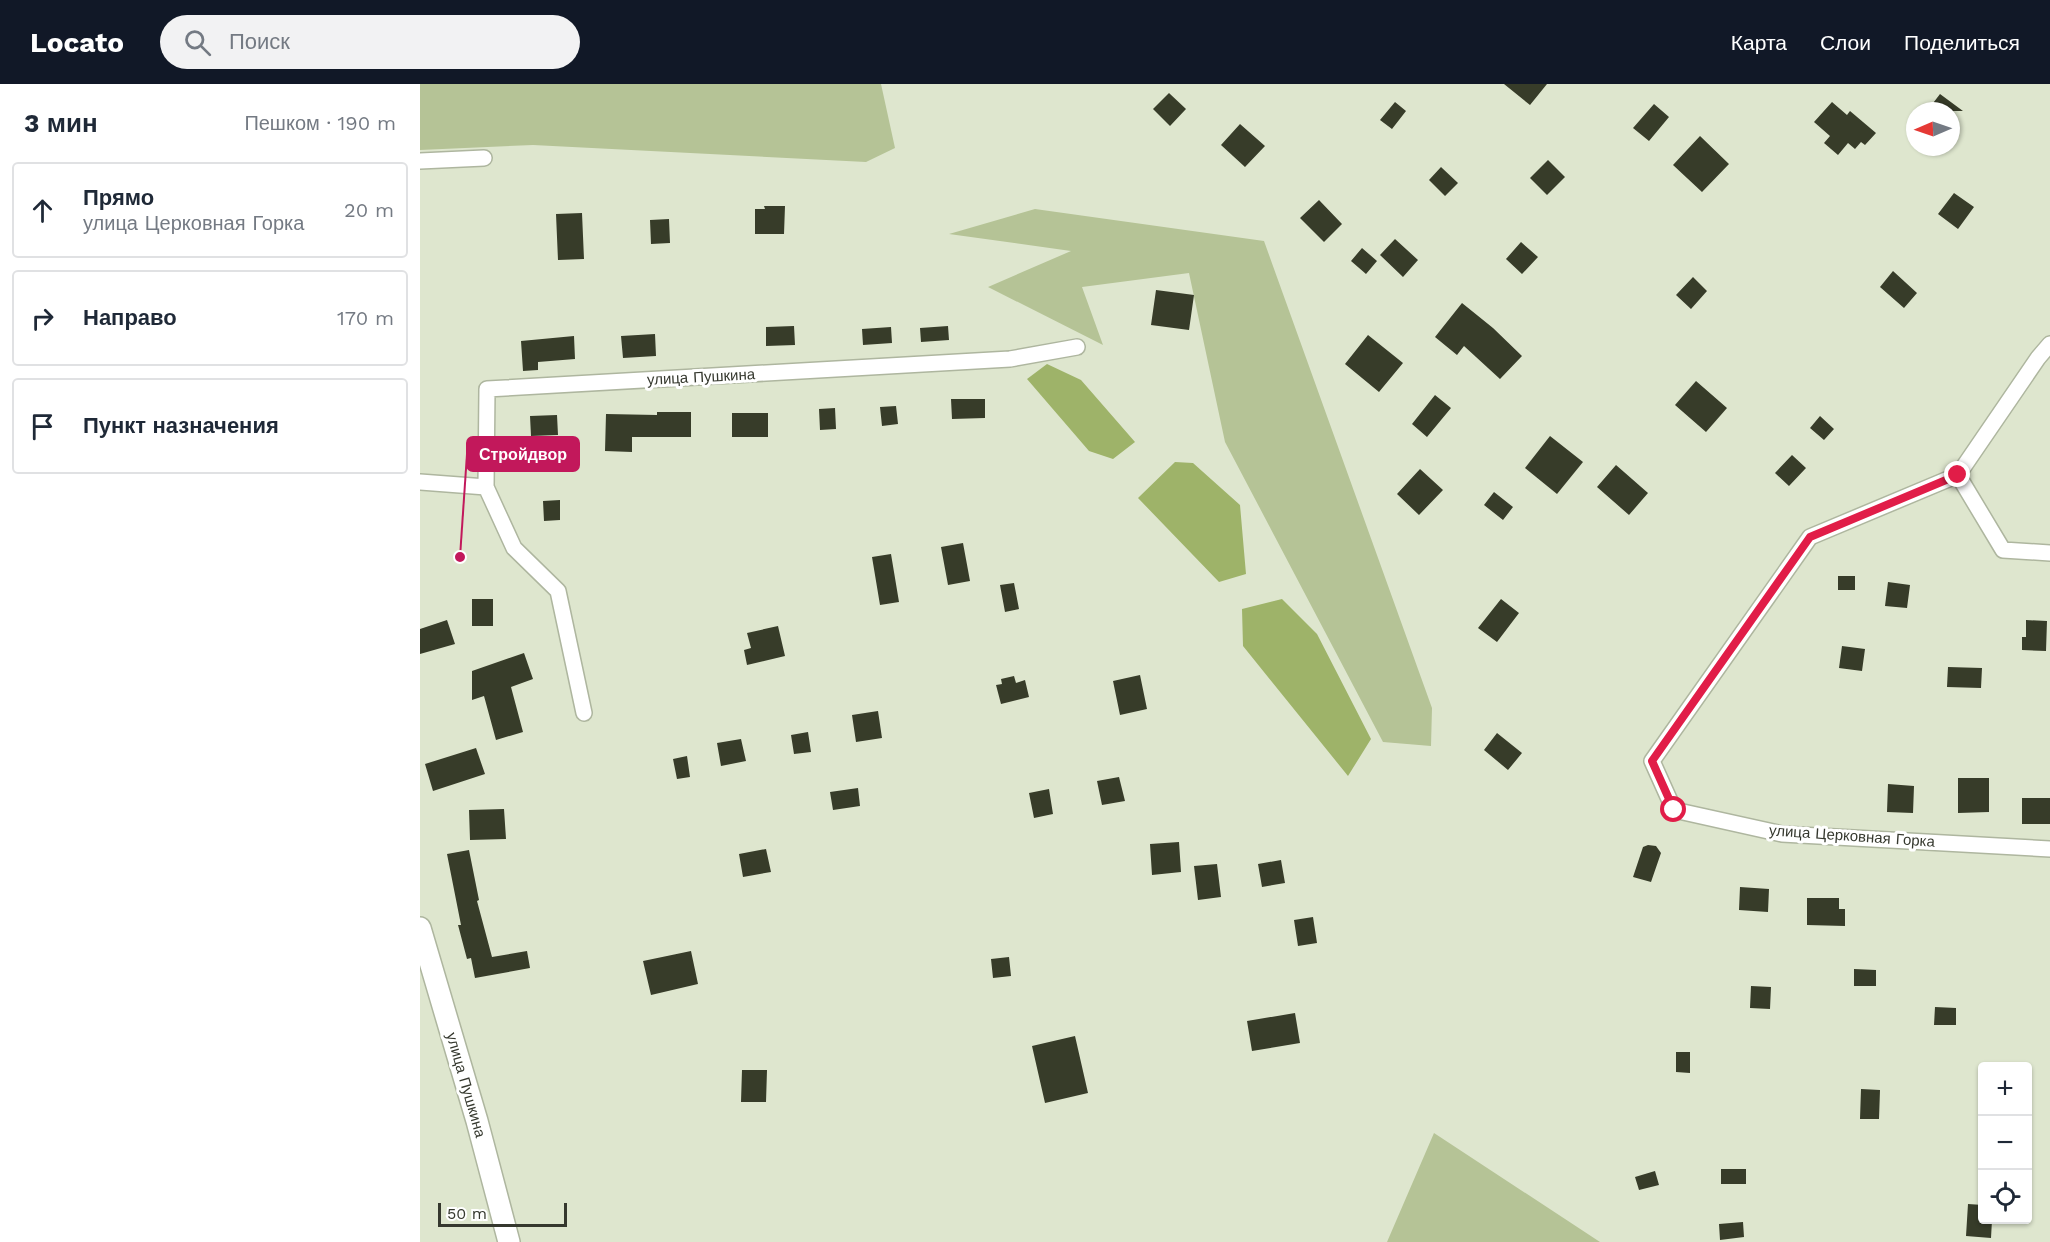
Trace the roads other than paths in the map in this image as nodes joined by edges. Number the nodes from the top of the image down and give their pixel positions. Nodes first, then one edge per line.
1 (484, 158) dead end
2 (420, 161) edge
3 (2050, 344) edge
4 (1077, 347) dead end
5 (1958, 475) junction
6 (420, 482) edge
7 (486, 487) junction
8 (2050, 553) edge
9 (584, 713) dead end
10 (2050, 849) edge
11 (420, 928) edge
12 (509, 1242) edge

1 - 2 street
3 - 5 street
4 - 7 street, улица Пушкина
5 - 8 street
5 - 10 street, улица Церковная Горка
6 - 7 street
7 - 9 street
11 - 12 main road, улица Пушкина

